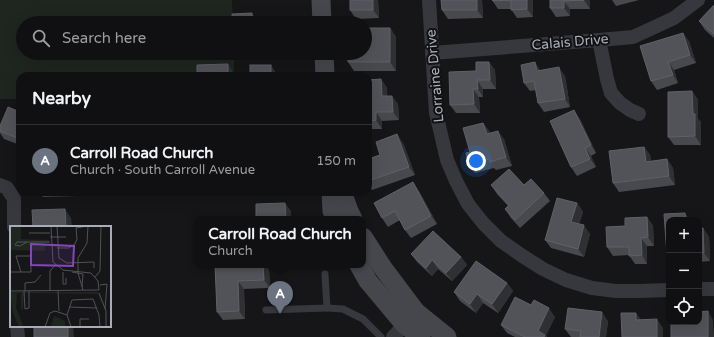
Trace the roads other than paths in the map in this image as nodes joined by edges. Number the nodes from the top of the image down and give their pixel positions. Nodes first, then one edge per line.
1 (321, 0) edge
2 (429, 0) edge
3 (698, 0) edge
4 (322, 16) edge
5 (599, 40) junction
6 (432, 53) junction
7 (324, 60) edge
8 (325, 72) edge
9 (639, 114) dead end
10 (0, 185) edge
11 (331, 196) edge
12 (343, 196) edge
13 (334, 216) edge
14 (352, 216) edge
15 (14, 226) edge
16 (366, 242) edge
17 (361, 268) edge
18 (325, 274) dead end
19 (702, 289) edge
20 (714, 289) edge
21 (666, 290) edge
22 (327, 308) junction
23 (266, 310) dead end
24 (405, 324) edge
25 (17, 327) edge
26 (18, 337) edge
27 (381, 337) edge
28 (421, 337) edge
29 (447, 337) edge

1 - 4 main road
2 - 6 street, Lorraine Drive
3 - 5 street, Calais Drive
5 - 6 street, Calais Drive
5 - 9 street
6 - 21 street, Lorraine Drive
7 - 8 main road
10 - 15 street
11 - 13 main road
12 - 14 main road
16 - 24 main road
17 - 24 main road
18 - 22 lane
19 - 20 street
22 - 23 lane
22 - 27 lane
24 - 28 main road
24 - 29 main road
25 - 26 street

